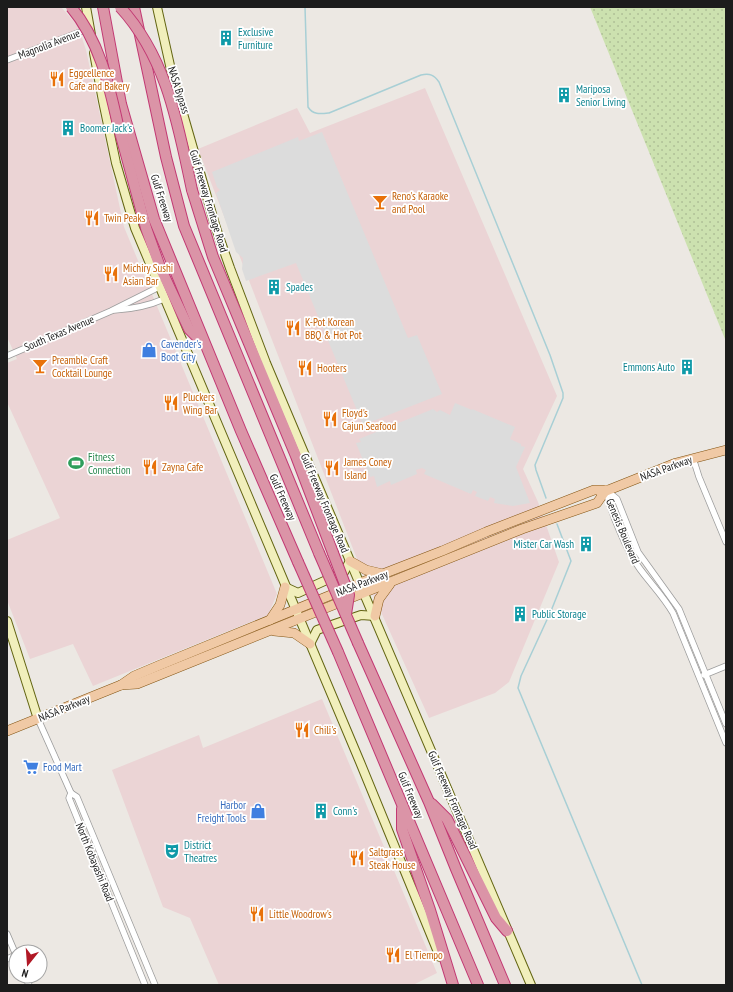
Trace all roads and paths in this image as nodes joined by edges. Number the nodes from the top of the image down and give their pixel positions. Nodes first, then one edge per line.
1 (71, 7) edge
2 (86, 7) edge
3 (103, 7) edge
4 (120, 7) edge
5 (134, 7) edge
6 (157, 7) edge
7 (90, 28) junction
8 (7, 60) edge
9 (159, 287) junction
10 (164, 299) junction
11 (111, 311) junction
12 (207, 347) junction
13 (7, 356) edge
14 (726, 450) edge
15 (693, 458) junction
16 (606, 490) junction
17 (518, 519) junction
18 (522, 529) junction
19 (726, 542) edge
20 (350, 560) junction
21 (383, 574) junction
22 (391, 582) junction
23 (359, 583) junction
24 (285, 588) junction
25 (364, 593) junction
26 (295, 610) junction
27 (346, 614) junction
28 (375, 616) junction
29 (270, 620) junction
30 (300, 620) junction
31 (7, 621) edge
32 (273, 630) junction
33 (310, 644) junction
34 (726, 666) edge
35 (706, 674) junction
36 (699, 677) junction
37 (122, 685) junction
38 (38, 719) junction
39 (726, 724) edge
40 (7, 731) edge
41 (726, 743) edge
42 (72, 793) junction
43 (429, 802) junction
44 (402, 803) junction
45 (132, 928) junction
46 (123, 931) junction
47 (508, 931) junction
48 (7, 934) edge
49 (11, 944) edge
50 (145, 985) edge
51 (155, 985) edge
52 (453, 985) edge
53 (478, 985) edge
54 (505, 985) edge
55 (531, 985) edge

1 - 12 highway, bridge
2 - 7 main road
3 - 12 highway, Gulf Freeway
4 - 27 highway, NASA Bypass, bridge
5 - 27 highway, Gulf Freeway, bridge
6 - 20 main road, Gulf Freeway Frontage Road
7 - 8 street, Magnolia Avenue
7 - 9 main road
9 - 10 main road
9 - 11 street, South Texas Avenue
10 - 11 street, South Texas Avenue
10 - 24 main road
11 - 13 street, South Texas Avenue
12 - 44 highway, Gulf Freeway, bridge
14 - 15 main road, NASA Parkway
15 - 16 main road, NASA Parkway
15 - 19 street
16 - 17 main road, NASA Parkway
16 - 18 main road, NASA Parkway
16 - 35 street, Genesis Boulevard
16 - 36 street, Genesis Boulevard
17 - 18 main road
17 - 21 main road, NASA Parkway
18 - 22 main road, NASA Parkway
20 - 21 main road
20 - 23 main road, Gulf Freeway Frontage Road
20 - 24 main road
21 - 23 main road, NASA Parkway
22 - 25 main road, NASA Parkway
22 - 28 main road
23 - 25 main road, Gulf Freeway Frontage Road
23 - 26 main road, NASA Parkway
24 - 26 main road
24 - 29 main road
25 - 28 main road, Gulf Freeway Frontage Road
25 - 30 main road, NASA Parkway
26 - 29 main road, NASA Parkway
26 - 30 main road
27 - 43 highway, Gulf Freeway, bridge
28 - 33 main road
28 - 47 main road, Gulf Freeway Frontage Road
29 - 37 main road, NASA Parkway
30 - 32 main road, NASA Parkway
30 - 33 main road
31 - 38 main road
32 - 33 main road
32 - 37 main road, NASA Parkway
33 - 52 main road
34 - 35 street
35 - 36 street
35 - 39 street, Genesis Boulevard
36 - 41 street, Genesis Boulevard
37 - 38 main road, NASA Parkway
38 - 40 main road, NASA Parkway
38 - 42 street, North Kobayashi Road
42 - 45 street, North Kobayashi Road
42 - 46 street, North Kobayashi Road
43 - 47 highway
43 - 54 highway, Gulf Freeway
44 - 52 highway
44 - 53 highway, Gulf Freeway
45 - 46 street
45 - 51 street, North Kobayashi Road
46 - 50 street, North Kobayashi Road
47 - 55 main road, Gulf Freeway Frontage Road
48 - 49 street

